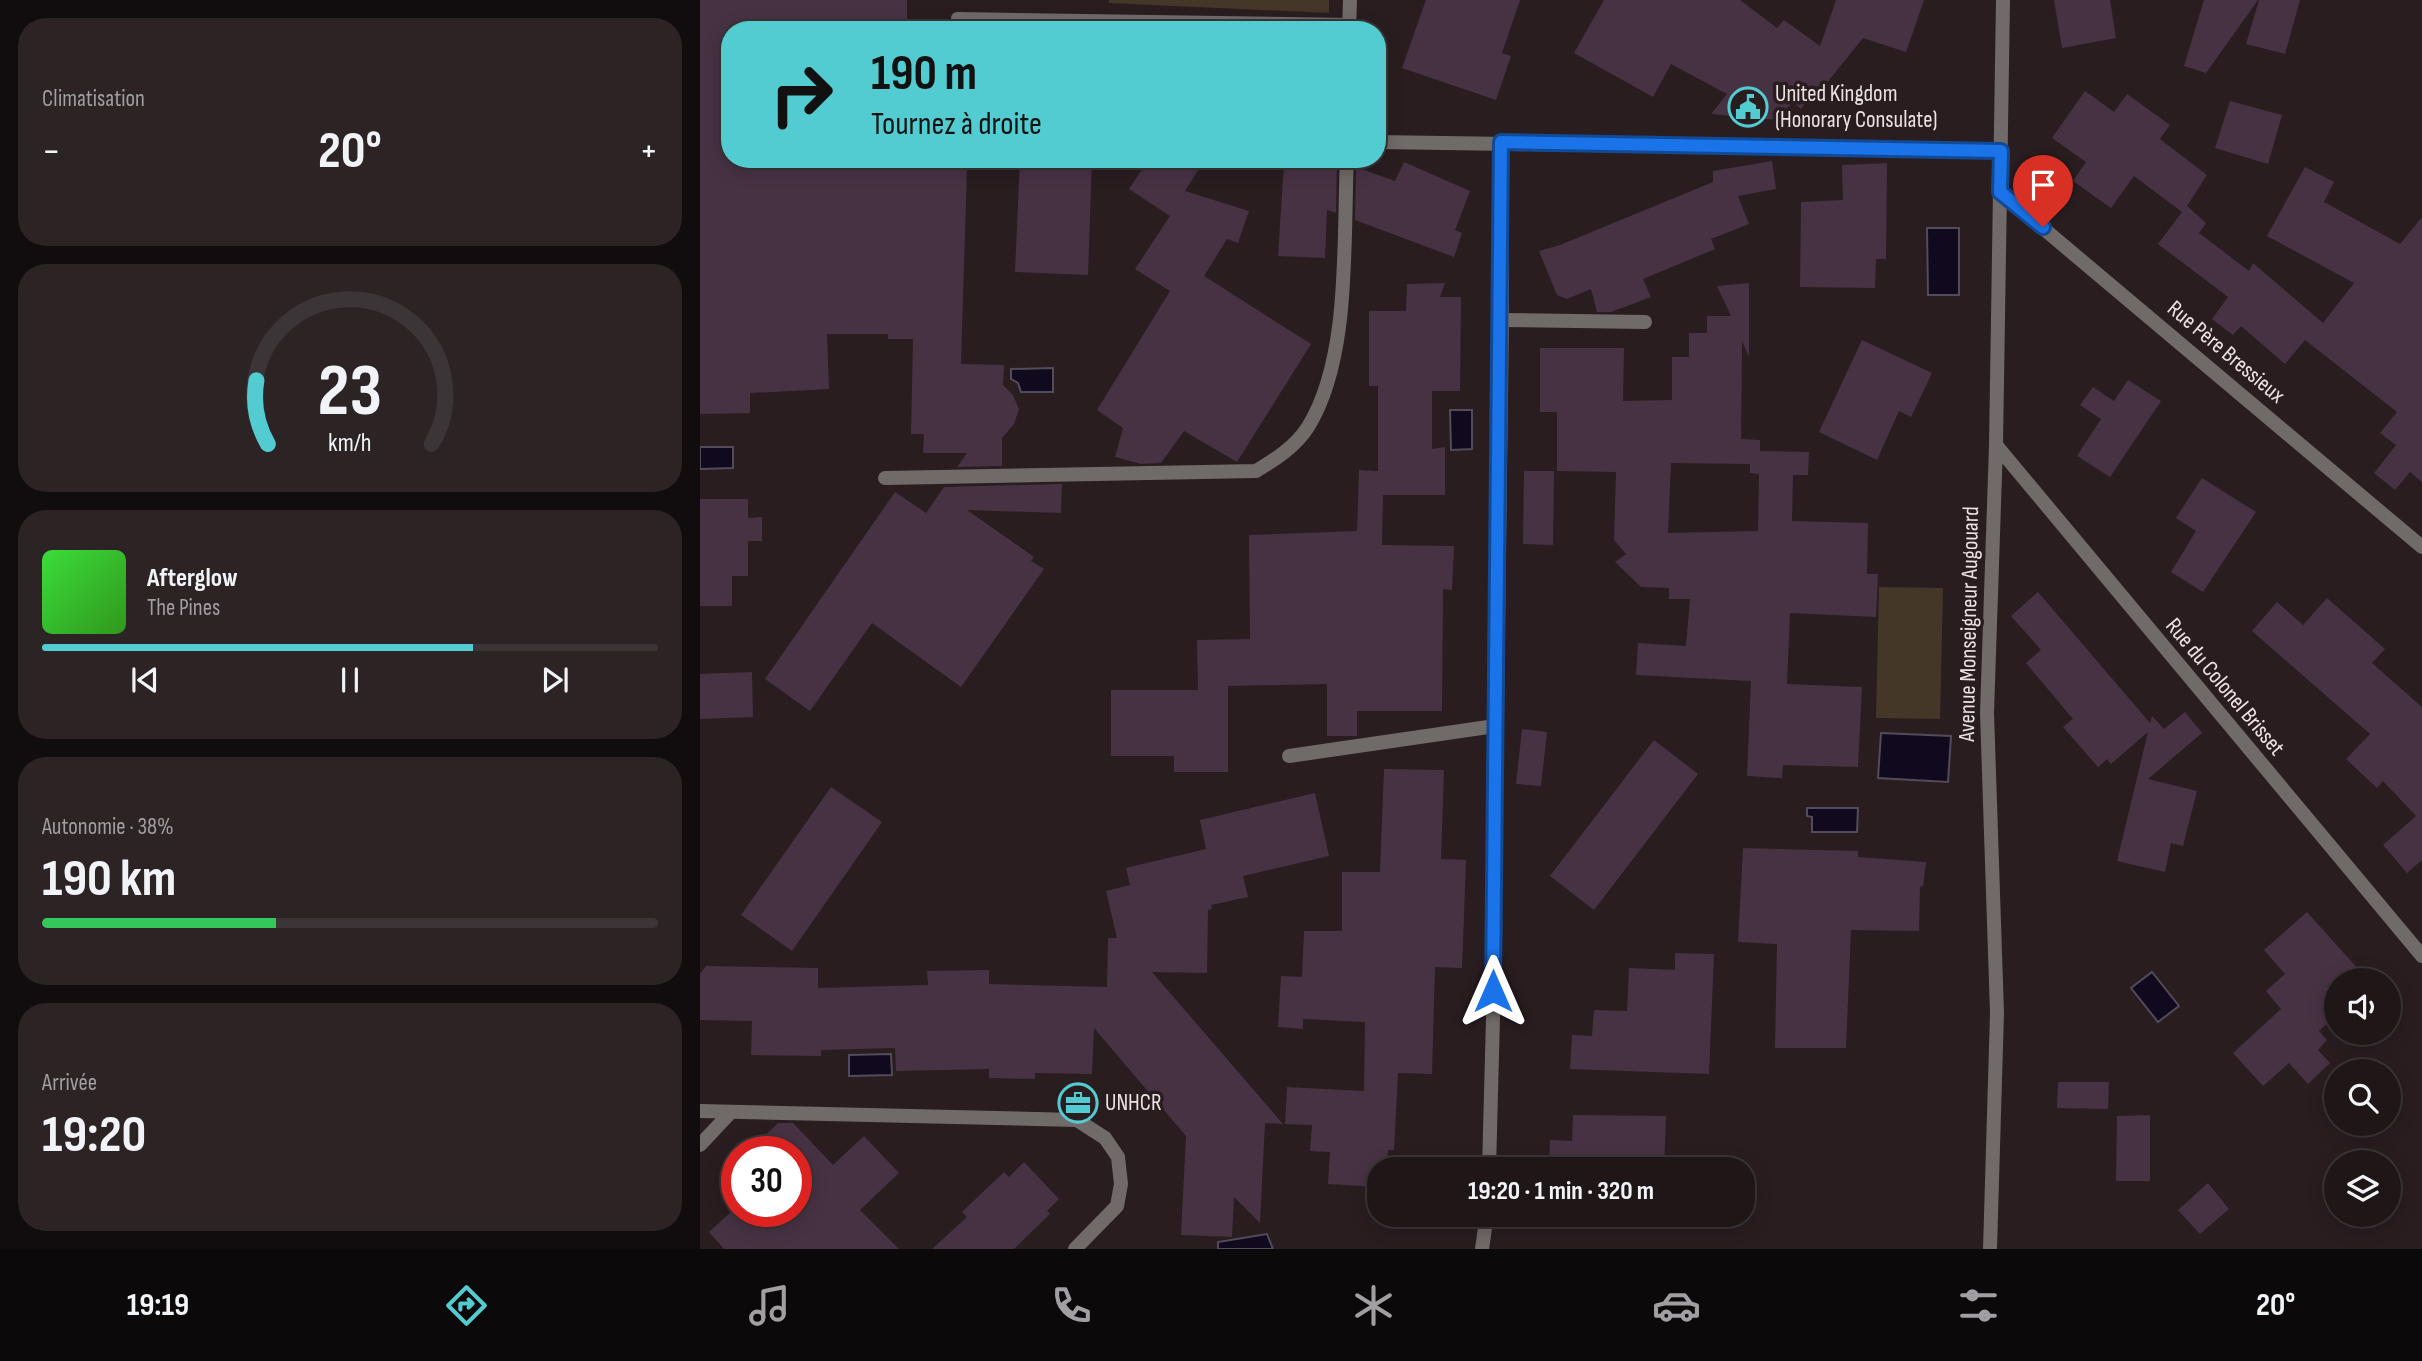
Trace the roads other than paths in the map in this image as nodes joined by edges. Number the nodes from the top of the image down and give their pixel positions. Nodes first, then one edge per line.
1 (1350, 0) edge
2 (2003, 0) edge
3 (957, 18) dead end
4 (1088, 21) edge
5 (1349, 21) edge
6 (1386, 142) edge
7 (1501, 142) junction
8 (2001, 151) junction
9 (1347, 168) edge
10 (2000, 192) junction
11 (1502, 320) junction
12 (1645, 323) dead end
13 (1996, 445) junction
14 (885, 478) dead end
15 (2422, 547) edge
16 (1495, 726) junction
17 (1289, 756) dead end
18 (2422, 956) edge
19 (700, 1111) edge
20 (732, 1112) junction
21 (700, 1144) edge
22 (1489, 1157) edge
23 (1485, 1227) edge
24 (1075, 1249) edge
25 (1482, 1249) edge
26 (1990, 1249) edge

1 - 5 street
2 - 8 street, Avenue Monseigneur Augouard
3 - 4 lane
6 - 7 street
7 - 8 street
7 - 11 street
8 - 10 street, Avenue Monseigneur Augouard
9 - 14 street
10 - 13 street, Avenue Monseigneur Augouard
10 - 15 street, Rue Père Bressieux
11 - 12 street
11 - 16 street
13 - 18 street, Rue du Colonel Brisset
13 - 26 street, Avenue Monseigneur Augouard
16 - 17 street
16 - 22 street
19 - 20 street
20 - 21 street
20 - 24 street
23 - 25 street

